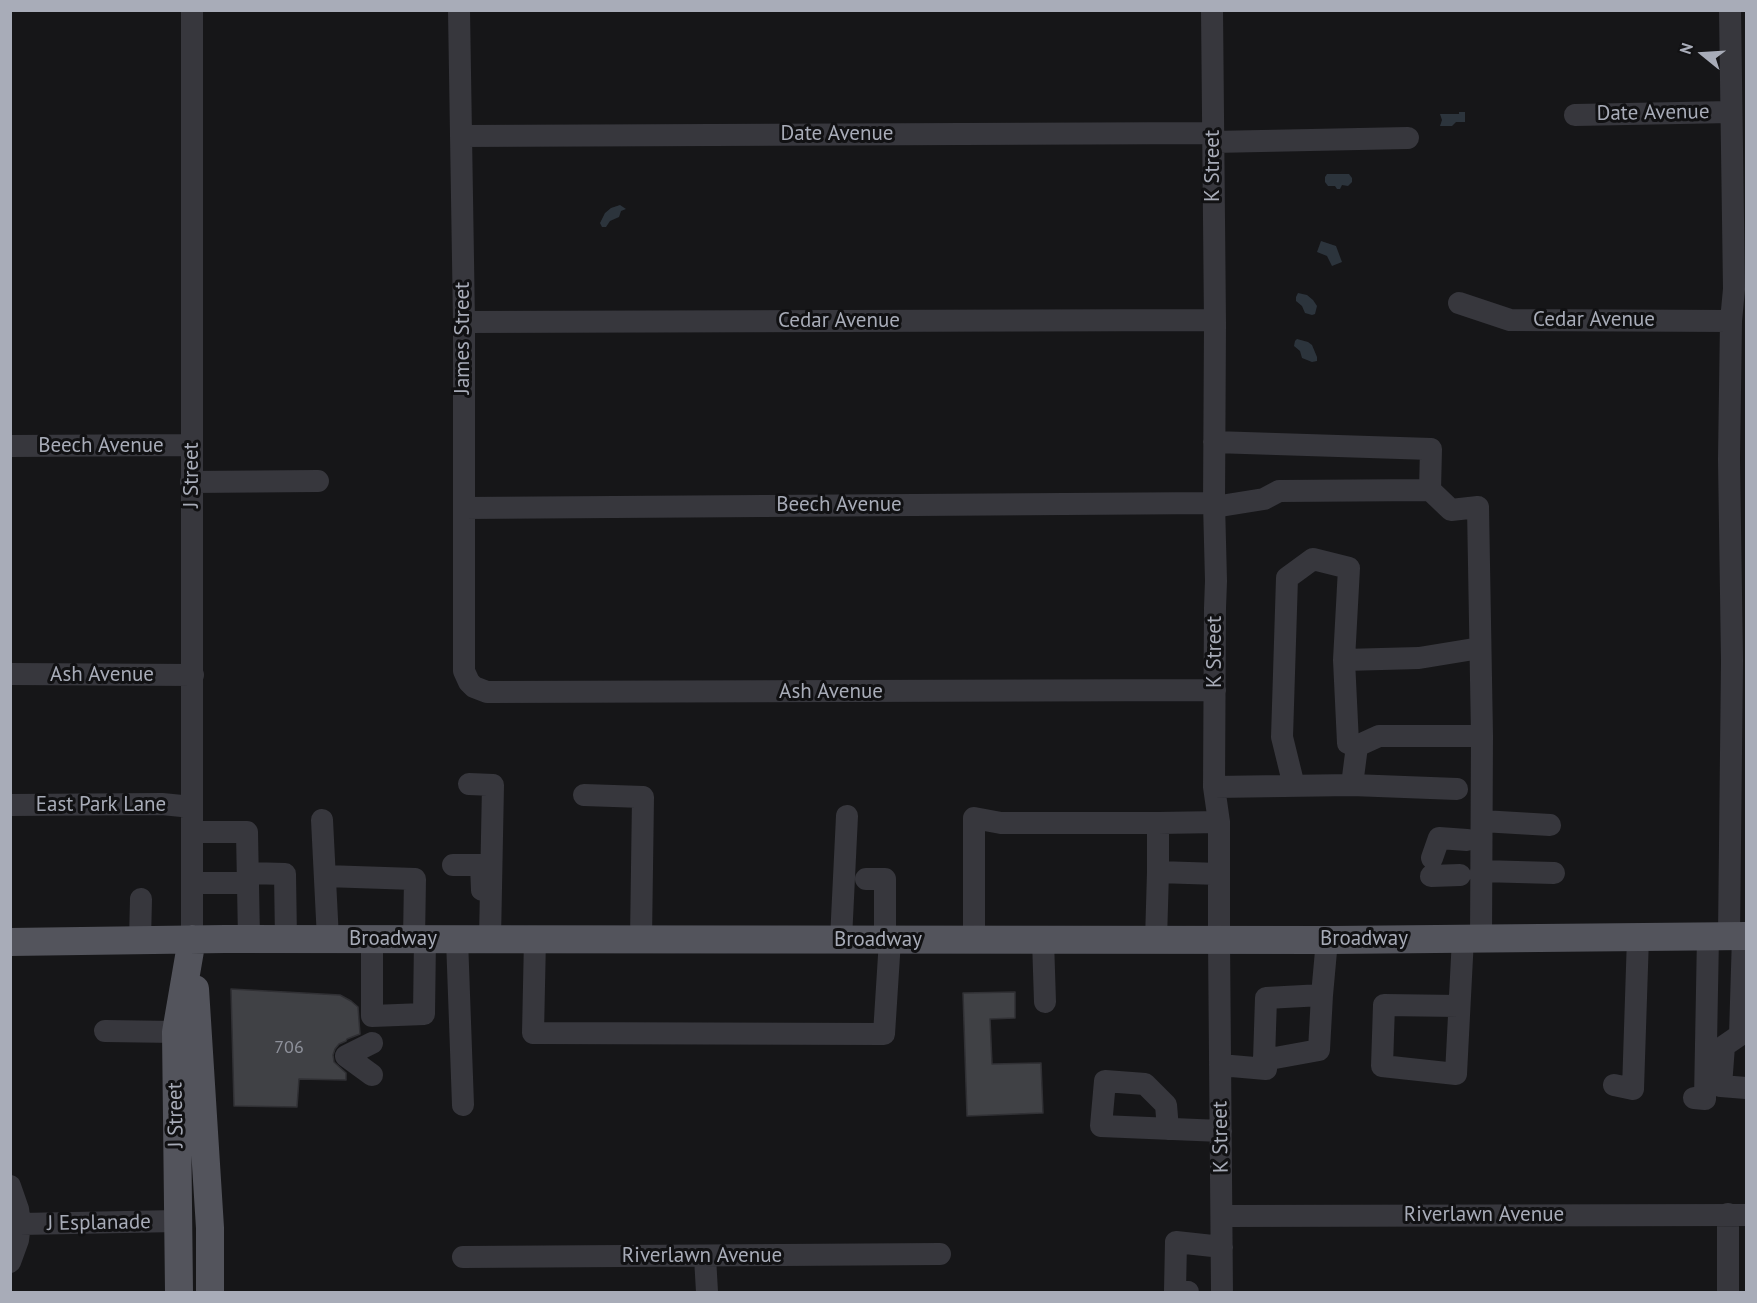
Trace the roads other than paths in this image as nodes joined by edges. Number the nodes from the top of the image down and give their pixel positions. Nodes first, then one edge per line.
1 (192, 10) edge
2 (459, 10) edge
3 (1212, 10) edge
4 (1730, 10) edge
5 (1736, 105) edge
6 (1575, 115) dead end
7 (461, 136) junction
8 (1213, 137) junction
9 (1408, 138) dead end
10 (1740, 289) edge
11 (1459, 303) dead end
12 (1215, 320) junction
13 (1731, 321) junction
14 (464, 322) junction
15 (1214, 442) junction
16 (192, 445) junction
17 (10, 446) edge
18 (1738, 474) edge
19 (318, 481) dead end
20 (191, 482) junction
21 (1430, 490) junction
22 (1214, 505) junction
23 (464, 508) junction
24 (1480, 648) junction
25 (1344, 660) junction
26 (1739, 661) edge
27 (464, 665) joint
28 (10, 674) edge
29 (193, 675) junction
30 (1215, 690) junction
31 (1482, 736) junction
32 (1357, 746) junction
33 (1739, 766) edge
34 (469, 784) dead end
35 (1352, 784) junction
36 (1294, 786) junction
37 (1214, 787) junction
38 (1457, 789) dead end
39 (584, 795) dead end
40 (10, 805) edge
41 (192, 807) junction
42 (847, 816) dead end
43 (322, 820) dead end
44 (1482, 821) junction
45 (1219, 822) junction
46 (1158, 824) junction
47 (1550, 825) dead end
48 (192, 832) junction
49 (1467, 840) dead end
50 (453, 865) dead end
51 (1158, 872) junction
52 (1471, 873) junction
53 (1554, 873) dead end
54 (1219, 874) junction
55 (325, 876) junction
56 (248, 878) junction
57 (866, 879) dead end
58 (192, 883) junction
59 (141, 899) dead end
60 (1732, 936) edge
61 (1638, 937) junction
62 (1472, 938) junction
63 (192, 939) junction
64 (249, 939) junction
65 (286, 939) junction
66 (328, 939) junction
67 (419, 939) junction
68 (477, 939) junction
69 (535, 939) junction
70 (641, 939) junction
71 (841, 939) junction
72 (1327, 939) junction
73 (140, 940) junction
74 (372, 940) junction
75 (887, 940) junction
76 (974, 940) junction
77 (1043, 940) junction
78 (1156, 940) junction
79 (1219, 940) junction
80 (10, 942) edge
81 (1322, 995) junction
82 (1045, 1002) dead end
83 (1459, 1006) dead end
84 (105, 1031) dead end
85 (176, 1032) junction
86 (372, 1043) dead end
87 (1264, 1060) junction
88 (1220, 1065) junction
89 (372, 1075) dead end
90 (1614, 1085) dead end
91 (1746, 1088) edge
92 (1694, 1098) dead end
93 (462, 1105) dead end
94 (1168, 1129) dead end
95 (1221, 1131) junction
96 (10, 1186) edge
97 (1737, 1215) edge
98 (1222, 1216) junction
99 (178, 1221) junction
100 (20, 1224) junction
101 (1222, 1247) junction
102 (940, 1254) dead end
103 (463, 1257) dead end
104 (705, 1257) junction
105 (10, 1262) edge
106 (179, 1293) edge
107 (210, 1293) edge
108 (707, 1293) edge
109 (1188, 1293) edge
110 (1222, 1293) edge
111 (1728, 1293) edge

1 - 16 street, J Street
2 - 7 street, James Street
3 - 8 street, K Street
4 - 5 street
5 - 6 street, Date Avenue
5 - 10 street
7 - 8 street, Date Avenue
7 - 14 street, James Street
8 - 9 street, Date Avenue
8 - 12 street, K Street
10 - 13 street
11 - 13 street, Cedar Avenue
12 - 14 street, Cedar Avenue
12 - 15 street, K Street
13 - 18 street
14 - 23 street, James Street
15 - 21 street
15 - 22 street, K Street
16 - 17 street, Beech Avenue
16 - 20 street, J Street
18 - 26 street
19 - 20 street
20 - 29 street, J Street
21 - 22 street, Beech Avenue
21 - 24 street
22 - 23 street, Beech Avenue
22 - 30 street, K Street
23 - 27 street, James Street
24 - 25 street
24 - 31 street
25 - 32 street
25 - 36 street
26 - 33 street
27 - 30 street, Ash Avenue
28 - 29 street, Ash Avenue
29 - 41 street, J Street
30 - 37 street, K Street
31 - 32 street
31 - 44 street
32 - 35 street
33 - 60 street
34 - 68 street
35 - 36 street
35 - 38 street
36 - 37 street
37 - 45 street, K Street
39 - 70 street
40 - 41 street, East Park Lane
41 - 48 street, J Street
42 - 71 street
43 - 55 street
44 - 47 street
44 - 52 street
45 - 46 street
45 - 54 street, K Street
46 - 51 street
46 - 76 street
48 - 56 street
48 - 58 street, J Street
49 - 52 street
50 - 68 street
51 - 54 street
51 - 78 street
52 - 53 street
52 - 62 street
54 - 79 street, K Street
55 - 66 street
55 - 67 street
56 - 58 street
56 - 64 street
56 - 65 street
57 - 75 street
58 - 63 street, J Street
59 - 73 street
60 - 61 main road, Broadway
60 - 91 street
60 - 92 street
61 - 62 main road, Broadway
61 - 90 street
62 - 72 main road, Broadway
62 - 83 street
63 - 64 main road, Broadway
63 - 73 main road, Broadway
63 - 85 main road, J Street
63 - 107 main road, J Street
64 - 65 main road, Broadway
65 - 66 main road, Broadway
66 - 74 main road, Broadway
67 - 68 main road, Broadway
67 - 74 main road, Broadway
67 - 74 street
68 - 69 main road, Broadway
68 - 93 street
69 - 70 main road, Broadway
69 - 75 street
70 - 71 main road, Broadway
71 - 75 main road, Broadway
72 - 79 main road, Broadway
72 - 81 street
73 - 80 main road, Broadway
75 - 76 main road, Broadway
76 - 77 main road, Broadway
77 - 78 main road, Broadway
77 - 82 street
78 - 79 main road, Broadway
79 - 88 street, K Street
81 - 87 street
81 - 87 street
84 - 85 street
85 - 99 main road, J Street
86 - 89 street
87 - 88 street
88 - 95 street, K Street
94 - 95 street
95 - 98 street, K Street
96 - 100 street
97 - 98 street, Riverlawn Avenue
97 - 111 street
98 - 101 street, K Street
99 - 100 street, J Esplanade
99 - 106 main road, J Street
100 - 105 street
101 - 109 street
101 - 110 street, K Street
102 - 104 street, Riverlawn Avenue
103 - 104 street, Riverlawn Avenue
104 - 108 street

